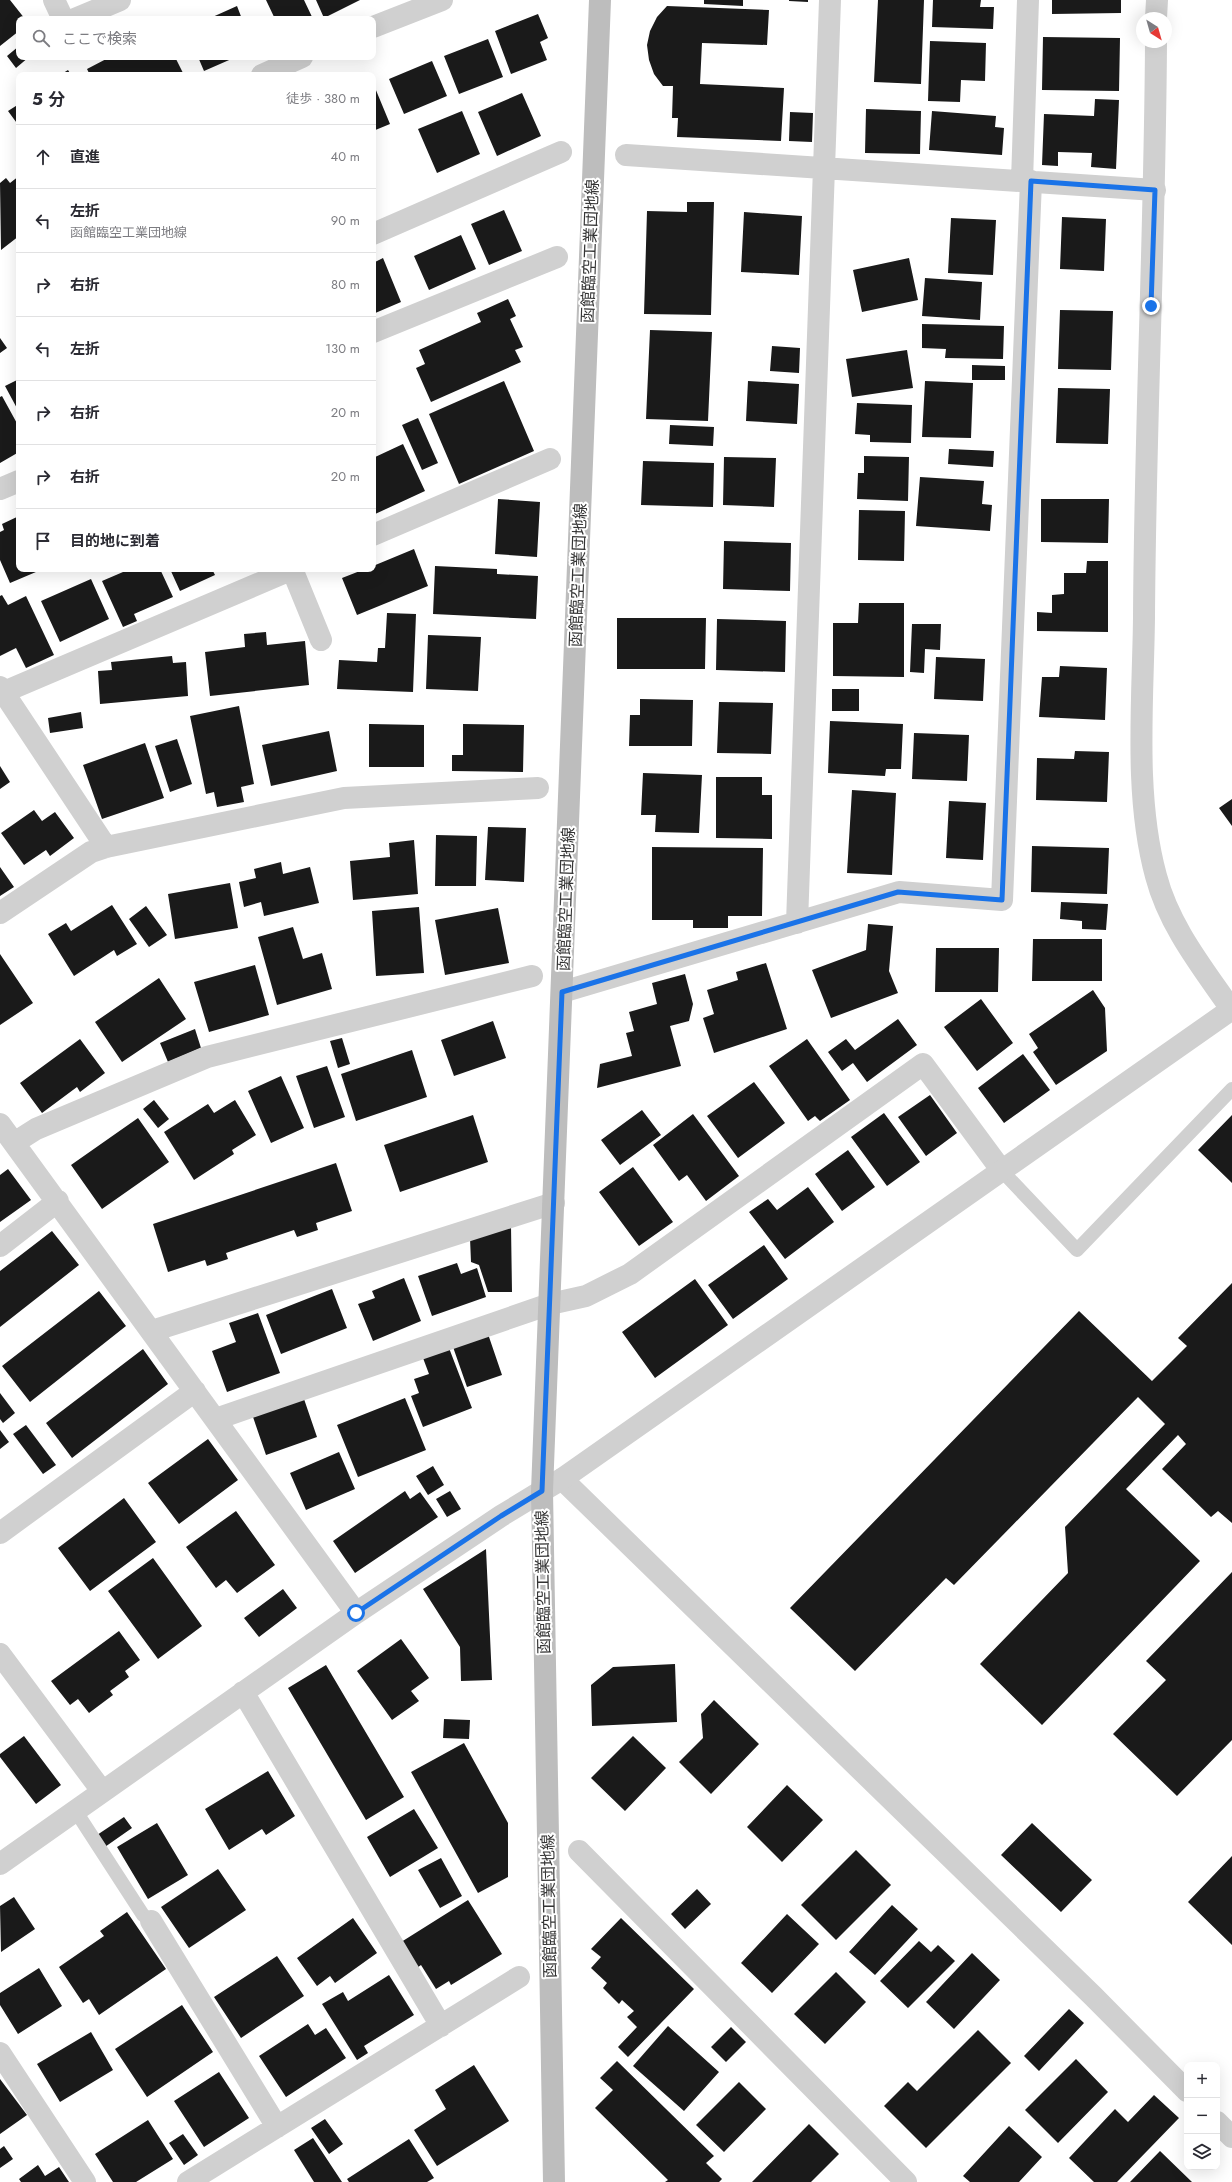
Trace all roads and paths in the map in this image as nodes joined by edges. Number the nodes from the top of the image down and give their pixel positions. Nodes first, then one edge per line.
1 (54, 0) edge
2 (120, 0) edge
3 (442, 0) edge
4 (600, 0) edge
5 (830, 0) edge
6 (1028, 0) edge
7 (1157, 0) edge
8 (1156, 12) edge
9 (62, 16) edge
10 (82, 16) edge
11 (376, 26) edge
12 (1156, 48) edge
13 (295, 60) edge
14 (269, 72) edge
15 (561, 152) dead end
16 (626, 155) dead end
17 (824, 168) junction
18 (1027, 181) junction
19 (1155, 190) junction
20 (376, 233) edge
21 (557, 257) dead end
22 (376, 331) edge
23 (550, 459) dead end
24 (16, 482) edge
25 (0, 489) edge
26 (376, 534) edge
27 (286, 572) edge
28 (294, 572) edge
29 (321, 640) dead end
30 (2, 690) edge
31 (538, 788) dead end
32 (106, 847) junction
33 (0, 913) edge
34 (796, 922) junction
35 (532, 976) dead end
36 (562, 992) junction
37 (1231, 1009) edge
38 (1232, 1089) edge
39 (0, 1124) edge
40 (14, 1143) junction
41 (1002, 1171) junction
42 (58, 1201) junction
43 (554, 1202) junction
44 (0, 1246) edge
45 (550, 1304) junction
46 (152, 1331) junction
47 (195, 1390) junction
48 (216, 1419) junction
49 (562, 1479) junction
50 (542, 1491) junction
51 (0, 1533) edge
52 (356, 1613) junction
53 (0, 1654) edge
54 (243, 1692) junction
55 (102, 1791) junction
56 (75, 1810) junction
57 (579, 1851) dead end
58 (0, 1864) edge
59 (151, 1921) joint
60 (519, 1977) dead end
61 (441, 2026) junction
62 (0, 2053) edge
63 (1184, 2089) edge
64 (1220, 2125) edge
65 (277, 2127) junction
66 (1232, 2137) edge
67 (85, 2182) edge
68 (188, 2182) edge
69 (554, 2182) edge
70 (906, 2182) edge

1 - 9 street
2 - 10 street
3 - 11 street
4 - 36 main road, 函館臨空工業団地線
5 - 17 street
6 - 18 street
7 - 8 street
12 - 19 street
13 - 14 street
15 - 20 street
16 - 17 street
17 - 18 street
17 - 34 street
18 - 19 street
18 - 34 street
19 - 37 street
21 - 22 street
23 - 26 street
24 - 25 street
27 - 30 street
28 - 29 street
30 - 32 street
31 - 32 street
32 - 33 street
34 - 36 street
35 - 40 street
36 - 43 main road, 函館臨空工業団地線
37 - 41 street
38 - 41 lane
39 - 40 street
40 - 42 street
41 - 45 street
41 - 49 street
42 - 44 street
42 - 46 street
43 - 45 main road, 函館臨空工業団地線
43 - 46 street
45 - 48 street
45 - 50 main road, 函館臨空工業団地線
46 - 47 street
47 - 48 street
47 - 51 street
48 - 52 street
49 - 50 street
49 - 63 street
50 - 52 street
50 - 69 main road, 函館臨空工業団地線
52 - 54 street
53 - 55 street
54 - 55 street
54 - 61 street
55 - 56 street
56 - 58 street
56 - 59 lane
57 - 70 street
59 - 65 street
60 - 61 street
61 - 65 street
62 - 67 street
64 - 66 street
65 - 68 street

